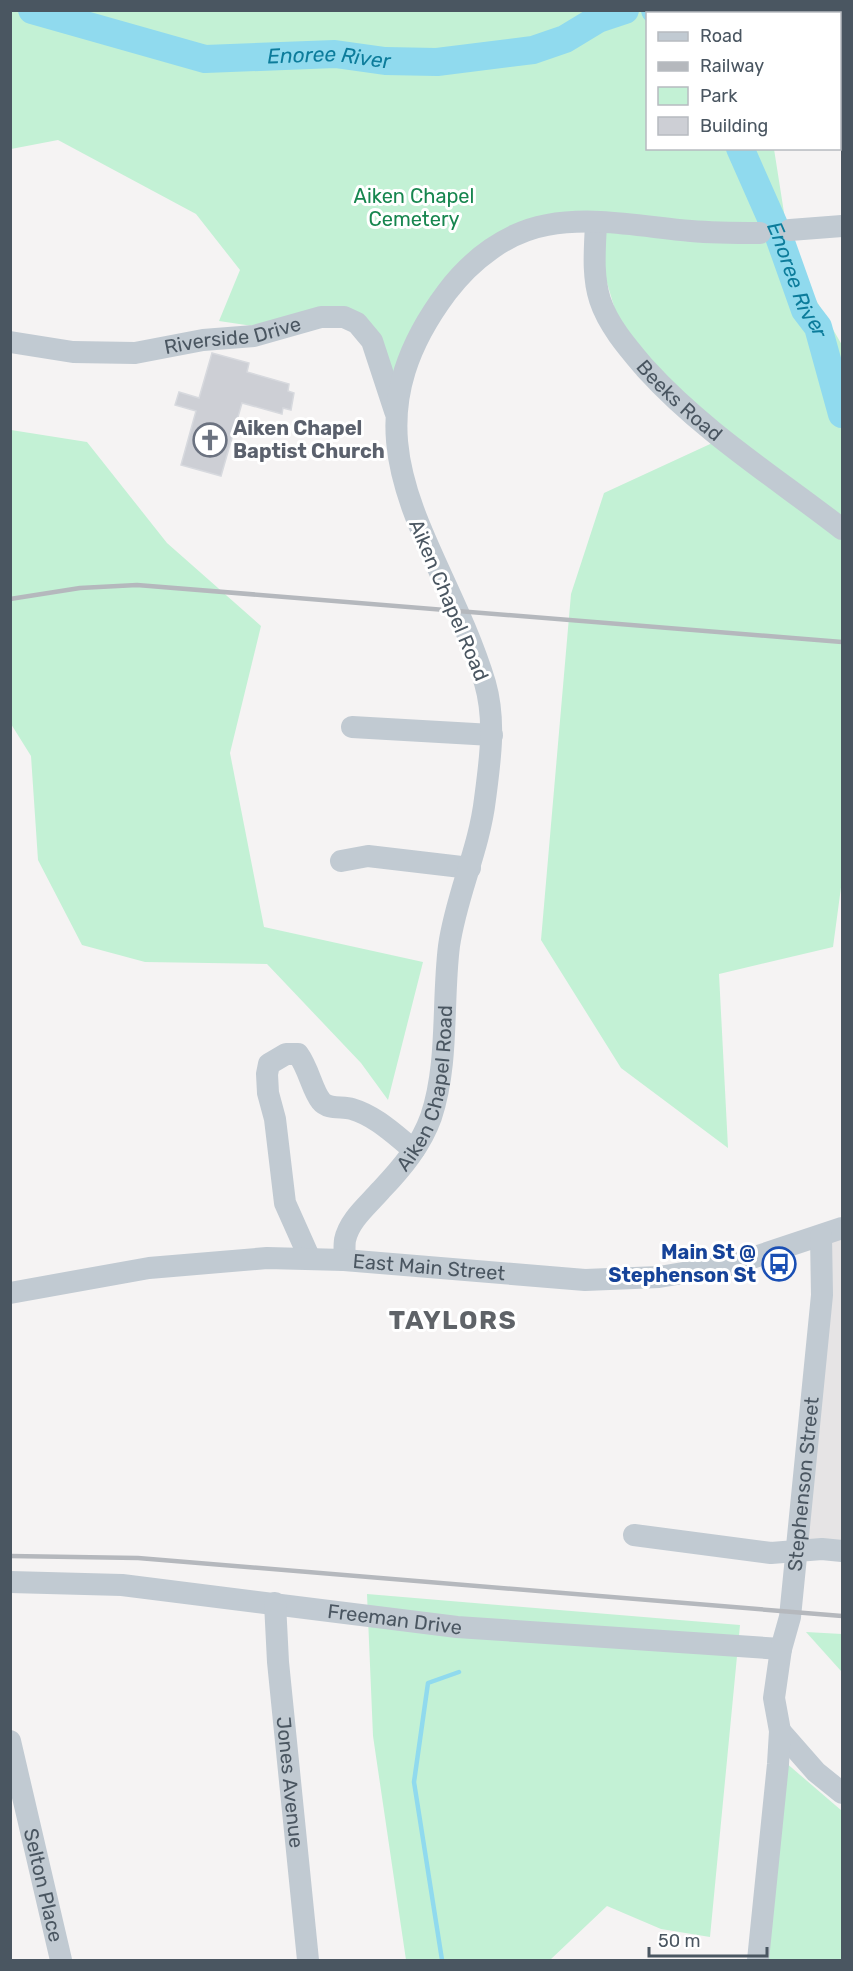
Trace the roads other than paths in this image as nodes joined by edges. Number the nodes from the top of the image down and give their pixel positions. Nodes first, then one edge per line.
1 (596, 223) junction
2 (843, 226) edge
3 (790, 230) dead end
4 (760, 233) dead end
5 (10, 342) edge
6 (395, 411) junction
7 (843, 529) edge
8 (352, 727) dead end
9 (492, 735) junction
10 (340, 861) dead end
11 (470, 868) junction
12 (414, 1150) junction
13 (843, 1228) edge
14 (821, 1236) junction
15 (310, 1259) junction
16 (344, 1260) junction
17 (13, 1286) edge
18 (634, 1535) dead end
19 (797, 1551) junction
20 (843, 1551) edge
21 (10, 1582) edge
22 (275, 1603) junction
23 (781, 1649) junction
24 (780, 1731) junction
25 (10, 1741) edge
26 (843, 1793) edge
27 (60, 1960) edge
28 (308, 1960) edge
29 (758, 1960) edge

1 - 4 street, Aiken Chapel Road
1 - 6 street, Aiken Chapel Road
1 - 7 street, Beeks Road
2 - 3 street
5 - 6 street, Riverside Drive
6 - 9 street, Aiken Chapel Road
8 - 9 street
9 - 11 street, Aiken Chapel Road
10 - 11 street
11 - 12 street, Aiken Chapel Road
12 - 15 street
12 - 16 street, Aiken Chapel Road
13 - 14 street, East Main Street
14 - 16 street, East Main Street
14 - 19 street, Stephenson Street
15 - 16 street, East Main Street
15 - 17 street, East Main Street
18 - 19 street
19 - 20 street
19 - 23 street, Stephenson Street
21 - 22 street, Freeman Drive
22 - 23 street, Freeman Drive
22 - 28 street, Jones Avenue
23 - 24 street, Stephenson Street
24 - 26 street
24 - 29 street, Stephenson Street
25 - 27 street, Selton Place

